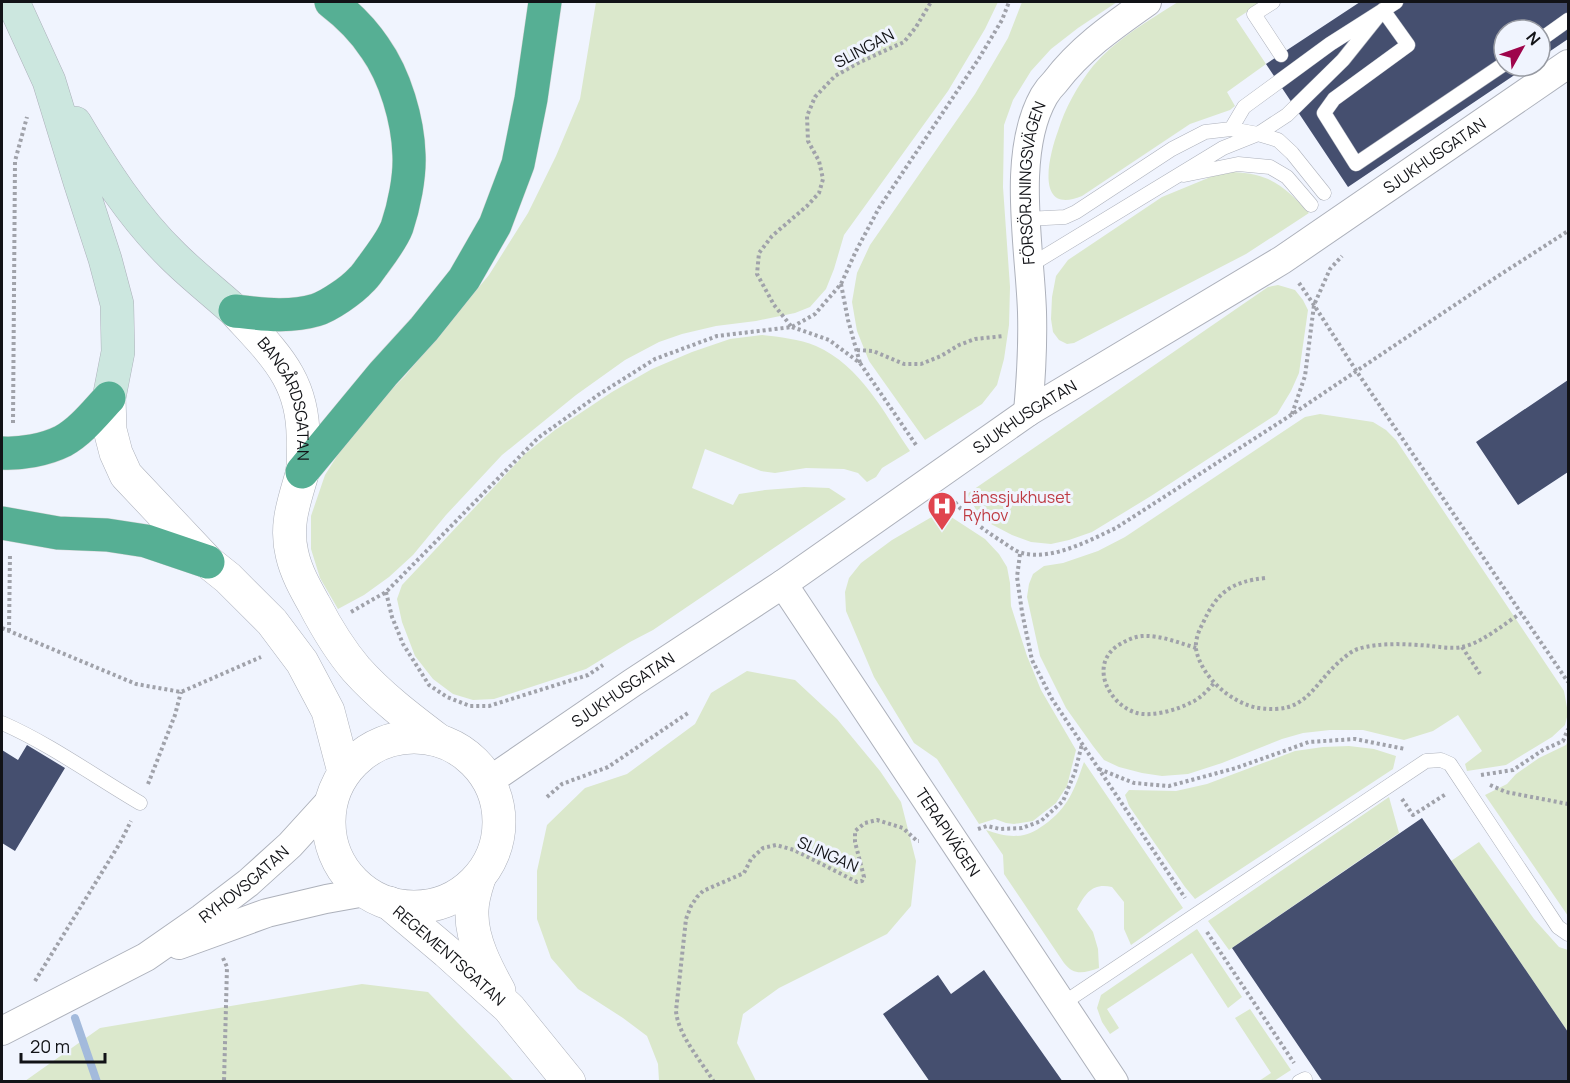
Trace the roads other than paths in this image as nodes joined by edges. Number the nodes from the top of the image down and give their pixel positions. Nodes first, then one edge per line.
1 (13, 2) edge
2 (331, 2) edge
3 (545, 2) edge
4 (1147, 2) edge
5 (1273, 2) edge
6 (1396, 2) edge
7 (1383, 10) junction
8 (1569, 20) edge
9 (1552, 32) edge
10 (1281, 55) dead end
11 (1569, 64) edge
12 (45, 70) junction
13 (1492, 72) edge
14 (1231, 129) junction
15 (1258, 134) junction
16 (1173, 178) junction
17 (1324, 193) dead end
18 (1311, 205) dead end
19 (1026, 219) junction
20 (1029, 266) junction
21 (235, 311) junction
22 (109, 398) junction
23 (1028, 412) junction
24 (7, 439) edge
25 (302, 472) junction
26 (6, 534) edge
27 (208, 562) junction
28 (783, 584) junction
29 (2, 723) edge
30 (438, 740) junction
31 (489, 781) junction
32 (338, 786) junction
33 (140, 803) road end
34 (479, 878) junction
35 (377, 898) junction
36 (1569, 934) edge
37 (146, 957) junction
38 (1062, 1004) junction
39 (509, 1008) junction
40 (2, 1031) edge
41 (569, 1082) edge
42 (1114, 1082) edge

1 - 12 main road, BANGÅRDSGATAN
2 - 21 highway
3 - 25 highway
4 - 19 street, FÖRSÖRJNINGSVÄGEN
5 - 10 lane
6 - 7 lane
7 - 13 lane
7 - 14 lane
7 - 15 lane
8 - 9 lane
11 - 23 street, SJUKHUSGATAN
12 - 21 main road, BANGÅRDSGATAN
12 - 22 main road, BANGÅRDSGATAN
14 - 15 lane
14 - 19 lane
15 - 16 lane
15 - 17 lane
16 - 18 lane
16 - 20 lane
19 - 20 street, FÖRSÖRJNINGSVÄGEN
20 - 23 street, FÖRSÖRJNINGSVÄGEN
21 - 25 street, BANGÅRDSGATAN
22 - 24 highway
22 - 27 street, BANGÅRDSGATAN
23 - 28 street, SJUKHUSGATAN
25 - 30 street, BANGÅRDSGATAN
26 - 27 highway
27 - 32 street, BANGÅRDSGATAN
28 - 31 street, SJUKHUSGATAN
28 - 38 street, TERAPIVÄGEN
29 - 33 lane
30 - 31 street
30 - 32 street
31 - 34 street
32 - 35 street
32 - 37 street, RYHOVSGATAN
34 - 35 street
34 - 39 street, REGEMENTSGATAN
35 - 37 street, RYHOVSGATAN
35 - 39 street, REGEMENTSGATAN
36 - 38 lane
37 - 40 street, RYHOVSGATAN
38 - 42 street, TERAPIVÄGEN
39 - 41 street, REGEMENTSGATAN

